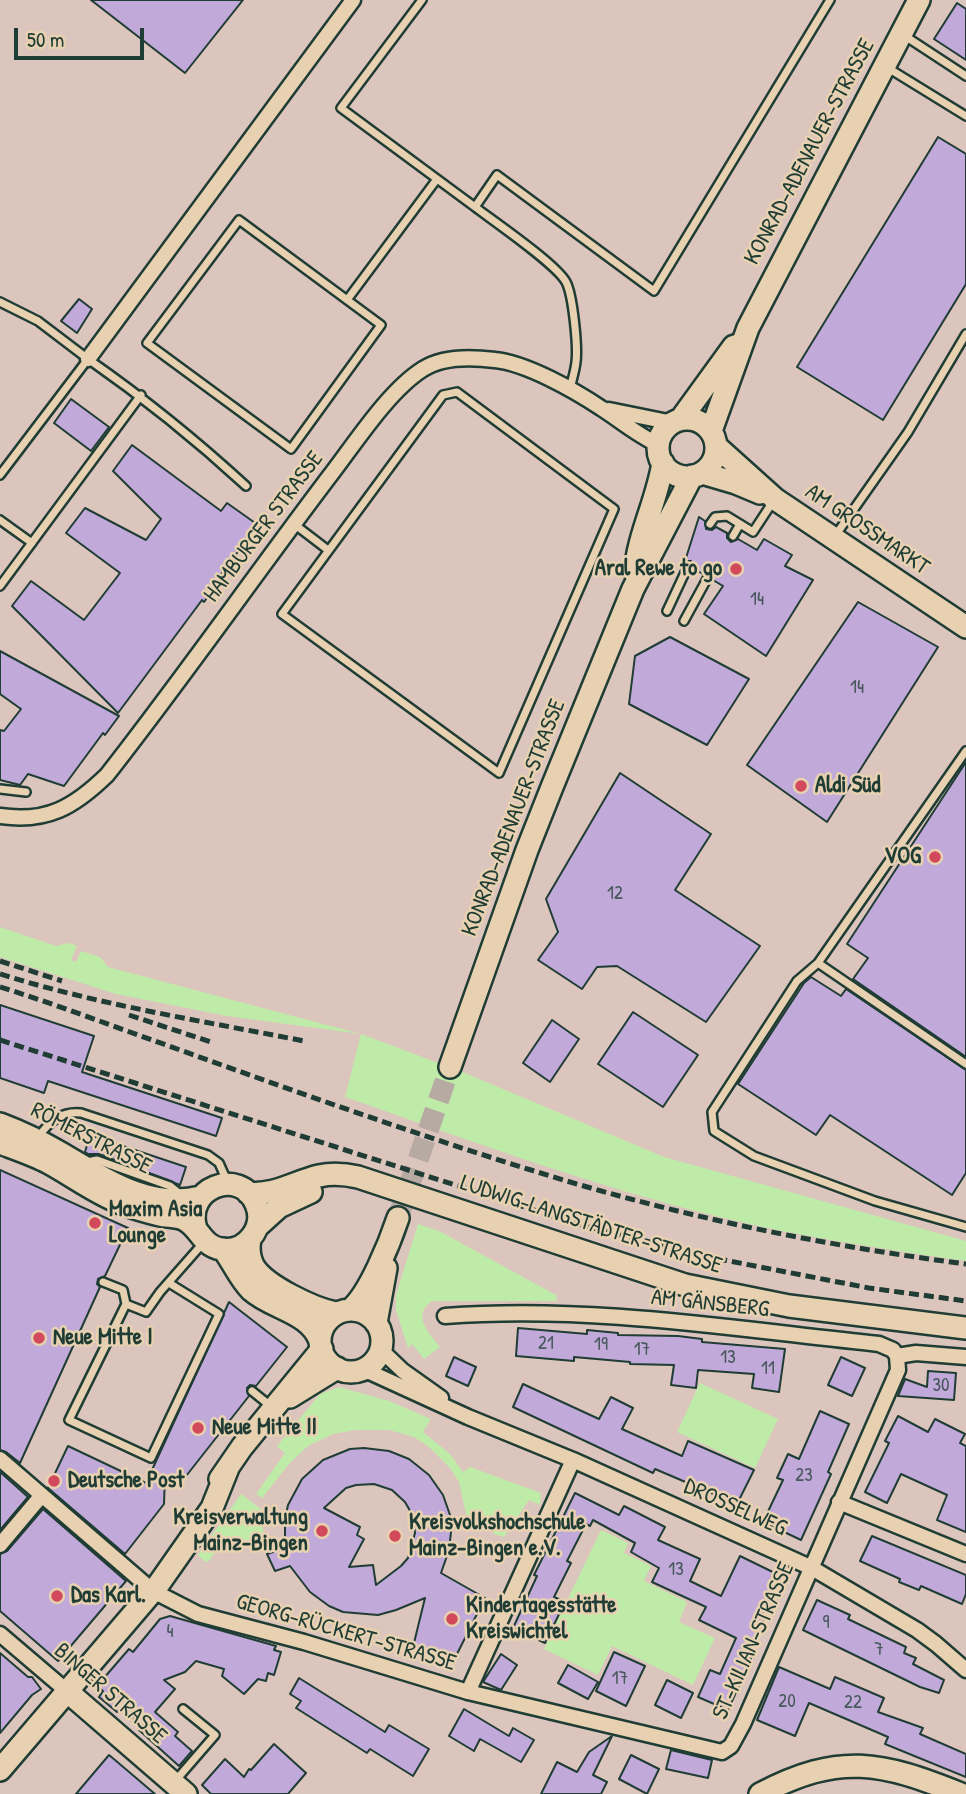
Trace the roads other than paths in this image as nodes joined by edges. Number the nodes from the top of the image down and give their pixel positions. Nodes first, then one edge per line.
1 (353, 0) edge
2 (422, 0) edge
3 (830, 0) edge
4 (919, 0) edge
5 (901, 34) junction
6 (884, 66) junction
7 (966, 76) edge
8 (966, 116) edge
9 (437, 179) junction
10 (475, 207) junction
11 (347, 300) junction
12 (0, 302) edge
13 (748, 328) junction
14 (966, 334) edge
15 (88, 359) junction
16 (569, 390) junction
17 (141, 396) junction
18 (601, 408) junction
19 (677, 421) junction
20 (714, 438) junction
21 (661, 454) junction
22 (0, 475) edge
23 (697, 475) junction
24 (246, 486) dead end
25 (775, 499) junction
26 (0, 520) edge
27 (294, 524) junction
28 (710, 524) dead end
29 (740, 524) junction
30 (733, 536) dead end
31 (832, 540) junction
32 (32, 543) junction
33 (328, 550) junction
34 (688, 566) dead end
35 (708, 577) dead end
36 (0, 586) edge
37 (633, 590) junction
38 (667, 611) dead end
39 (684, 621) dead end
40 (966, 627) edge
41 (966, 751) edge
42 (0, 789) edge
43 (26, 792) dead end
44 (0, 816) edge
45 (818, 963) junction
46 (966, 1064) edge
47 (450, 1067) tunnel mouth
48 (0, 1124) edge
49 (0, 1143) edge
50 (34, 1147) junction
51 (370, 1181) junction
52 (238, 1189) junction
53 (192, 1199) junction
54 (966, 1227) edge
55 (254, 1233) junction
56 (208, 1240) junction
57 (103, 1282) dead end
58 (169, 1283) junction
59 (126, 1304) junction
60 (343, 1312) junction
61 (445, 1316) dead end
62 (376, 1323) junction
63 (966, 1328) edge
64 (321, 1345) junction
65 (381, 1350) junction
66 (897, 1356) junction
67 (966, 1357) edge
68 (337, 1367) junction
69 (363, 1369) junction
70 (253, 1391) dead end
71 (274, 1408) junction
72 (468, 1417) junction
73 (0, 1459) edge
74 (573, 1460) junction
75 (42, 1495) junction
76 (839, 1502) junction
77 (0, 1545) edge
78 (966, 1554) edge
79 (812, 1569) junction
80 (153, 1591) junction
81 (0, 1634) edge
82 (966, 1670) edge
83 (68, 1692) junction
84 (468, 1692) junction
85 (183, 1709) dead end
86 (727, 1750) joint
87 (0, 1770) edge
88 (180, 1789) edge
89 (760, 1794) edge
90 (961, 1794) edge

1 - 15 street
2 - 9 lane
3 - 10 lane
4 - 5 main road, KONRAD-ADENAUER-STRASSE
5 - 6 main road, KONRAD-ADENAUER-STRASSE
5 - 7 lane
6 - 8 lane
6 - 13 main road, KONRAD-ADENAUER-STRASSE
9 - 10 lane
9 - 11 lane
10 - 16 lane
11 - 11 lane
12 - 15 lane
13 - 19 main road, KONRAD-ADENAUER-STRASSE
13 - 20 main road, KONRAD-ADENAUER-STRASSE
14 - 31 lane
15 - 17 lane
15 - 22 lane
16 - 18 street, HAMBURGER STRASSE
16 - 27 street, HAMBURGER STRASSE
17 - 24 lane
17 - 32 lane
18 - 19 street, HAMBURGER STRASSE
18 - 21 street, HAMBURGER STRASSE
19 - 20 main road
19 - 21 main road
20 - 23 main road
20 - 25 main road, AM GROSSMARKT
21 - 23 main road
21 - 37 main road, KONRAD-ADENAUER-STRASSE
23 - 25 main road, AM GROSSMARKT
23 - 37 main road, KONRAD-ADENAUER-STRASSE
25 - 29 lane
25 - 31 main road, AM GROSSMARKT
26 - 32 lane
27 - 33 lane
27 - 44 street, HAMBURGER STRASSE
28 - 29 lane
29 - 30 lane
31 - 40 main road, AM GROSSMARKT
32 - 36 lane
33 - 33 lane
34 - 38 lane
35 - 39 lane
37 - 47 main road, KONRAD-ADENAUER-STRASSE
41 - 45 lane
42 - 43 lane
45 - 46 lane
45 - 54 lane
48 - 50 main road, RÖMERSTRASSE
49 - 50 main road, RÖMERSTRASSE
50 - 52 lane
50 - 53 main road, RÖMERSTRASSE
50 - 56 main road, RÖMERSTRASSE
51 - 52 main road, LUDWIG-LANGSTÄDTER-STRASSE
51 - 55 main road, LUDWIG-LANGSTÄDTER-STRASSE
51 - 63 main road, LUDWIG-LANGSTÄDTER-STRASSE
52 - 53 main road, RÖMERSTRASSE
52 - 55 main road
53 - 56 main road
55 - 56 main road
55 - 60 main road
56 - 58 lane
56 - 64 main road
57 - 59 lane
58 - 59 lane
58 - 59 lane
60 - 62 main road
60 - 62 main road
60 - 64 main road
61 - 66 street, AM GÄNSBERG
62 - 65 main road
64 - 68 main road
64 - 71 main road
65 - 69 main road
65 - 72 street, DROSSELWEG
66 - 67 street, AM GÄNSBERG
66 - 76 street, ST-KILIAN-STRASSE
68 - 69 main road
68 - 71 main road
69 - 72 street, DROSSELWEG
70 - 71 lane
71 - 80 main road
72 - 74 street, DROSSELWEG
73 - 75 street, GEORG-RÜCKERT-STRASSE
74 - 79 street, DROSSELWEG
74 - 84 street
75 - 77 street
75 - 80 street, GEORG-RÜCKERT-STRASSE
76 - 78 street
76 - 79 street, ST-KILIAN-STRASSE
79 - 82 street, DROSSELWEG
79 - 86 street, ST-KILIAN-STRASSE
80 - 83 main road
80 - 84 street, GEORG-RÜCKERT-STRASSE
81 - 83 street, BINGER STRASSE
83 - 87 main road
83 - 88 main road, BINGER STRASSE
84 - 86 street, GEORG-RÜCKERT-STRASSE
85 - 88 lane
89 - 90 main road

